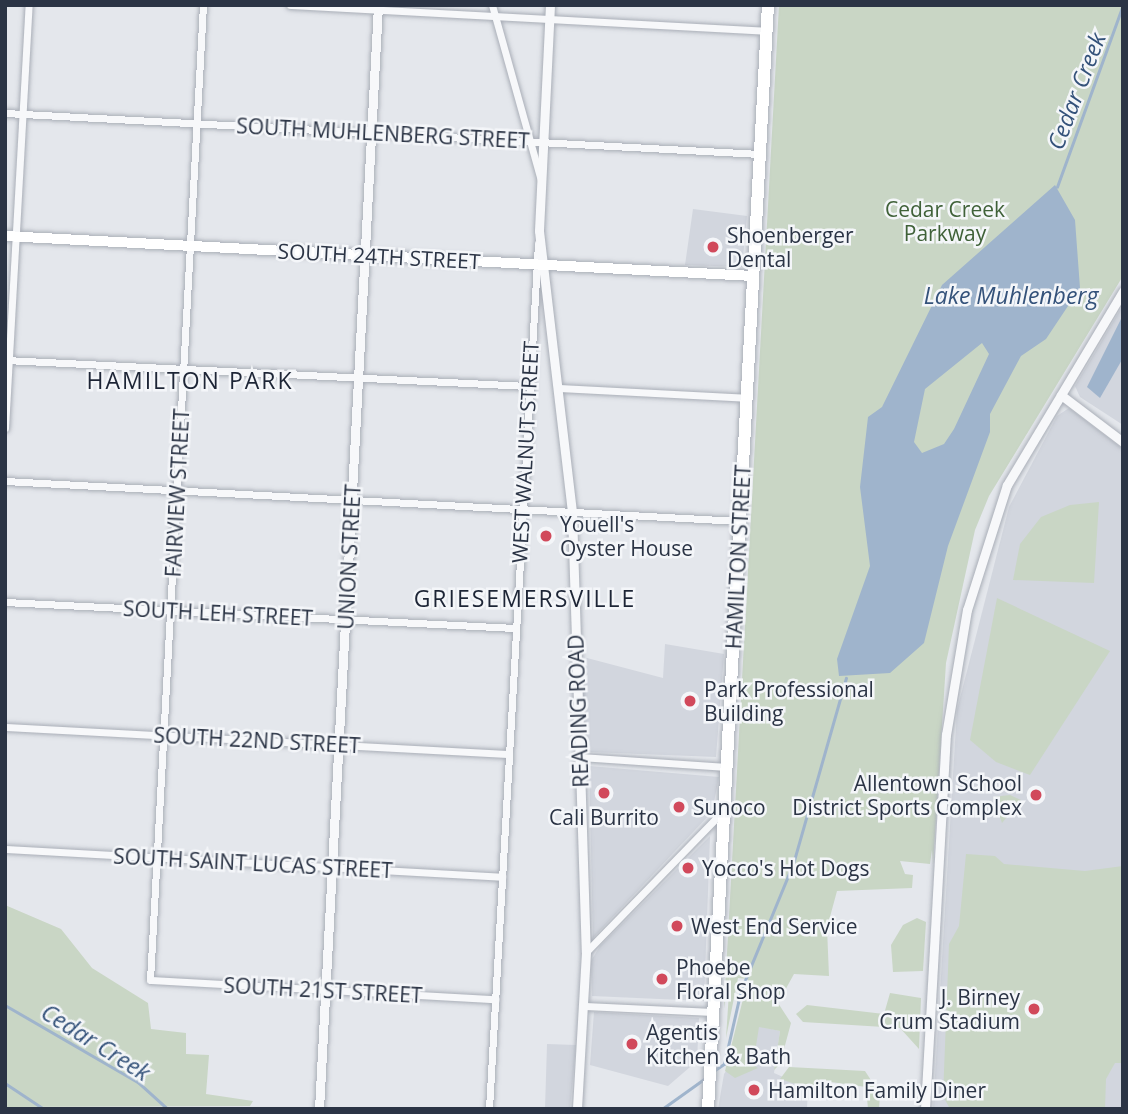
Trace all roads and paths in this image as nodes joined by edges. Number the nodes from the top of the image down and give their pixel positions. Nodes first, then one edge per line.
1 (29, 5) edge
2 (203, 5) edge
3 (290, 5) edge
4 (492, 5) edge
5 (550, 5) edge
6 (768, 5) edge
7 (378, 8) edge
8 (496, 16) junction
9 (549, 19) junction
10 (766, 31) junction
11 (5, 113) edge
12 (23, 114) junction
13 (196, 123) junction
14 (371, 133) junction
15 (530, 141) junction
16 (542, 142) junction
17 (760, 154) junction
18 (540, 177) junction
19 (11, 236) edge
20 (190, 246) junction
21 (365, 255) junction
22 (539, 264) junction
23 (754, 276) junction
24 (1123, 291) edge
25 (7, 360) edge
26 (183, 368) junction
27 (358, 377) junction
28 (528, 386) junction
29 (558, 388) junction
30 (1061, 395) junction
31 (747, 398) junction
32 (5, 428) edge
33 (1123, 442) edge
34 (5, 481) edge
35 (177, 490) junction
36 (352, 500) junction
37 (522, 509) junction
38 (572, 512) junction
39 (740, 521) junction
40 (5, 602) edge
41 (170, 611) junction
42 (345, 620) junction
43 (515, 628) junction
44 (5, 727) edge
45 (164, 735) junction
46 (338, 745) junction
47 (508, 754) junction
48 (580, 757) junction
49 (727, 767) junction
50 (725, 809) junction
51 (5, 849) edge
52 (157, 858) junction
53 (332, 867) junction
54 (502, 877) junction
55 (586, 952) junction
56 (150, 980) joint
57 (325, 990) junction
58 (495, 999) junction
59 (585, 1006) junction
60 (713, 1012) junction
61 (319, 1109) edge
62 (489, 1109) edge
63 (577, 1109) edge
64 (708, 1109) edge
65 (925, 1109) edge

1 - 12 street
2 - 13 street, FAIRVIEW STREET
3 - 7 street
4 - 8 street
5 - 9 street
6 - 10 main road, HAMILTON STREET
7 - 8 street
7 - 14 street, UNION STREET
8 - 9 street
8 - 15 street
9 - 10 street
9 - 16 street
10 - 17 main road, HAMILTON STREET
11 - 12 street, SOUTH MUHLENBERG STREET
12 - 13 street, SOUTH MUHLENBERG STREET
12 - 19 street
13 - 14 street, SOUTH MUHLENBERG STREET
13 - 20 street, FAIRVIEW STREET
14 - 15 street, SOUTH MUHLENBERG STREET
14 - 21 street, UNION STREET
15 - 16 street, SOUTH MUHLENBERG STREET
15 - 18 street
16 - 17 street, SOUTH MUHLENBERG STREET
16 - 18 street
17 - 23 main road, HAMILTON STREET
18 - 22 street, READING ROAD
19 - 20 main road, SOUTH 24TH STREET
19 - 25 street
20 - 21 main road, SOUTH 24TH STREET
20 - 26 street, FAIRVIEW STREET
21 - 22 main road, SOUTH 24TH STREET
21 - 27 street, UNION STREET
22 - 23 main road, SOUTH 24TH STREET
22 - 28 street, WEST WALNUT STREET
22 - 29 street, READING ROAD
23 - 31 main road, HAMILTON STREET
24 - 30 street
25 - 26 street
25 - 32 street
26 - 27 street
26 - 35 street, FAIRVIEW STREET
27 - 28 street
27 - 36 street, UNION STREET
28 - 37 street, WEST WALNUT STREET
29 - 31 street
29 - 38 street, READING ROAD
30 - 33 street
30 - 65 street
31 - 39 main road, HAMILTON STREET
34 - 35 street
35 - 36 street
35 - 41 street, FAIRVIEW STREET
36 - 37 street
36 - 42 street, UNION STREET
37 - 38 street
37 - 43 street, WEST WALNUT STREET
38 - 39 street
38 - 48 street, READING ROAD
39 - 49 main road, HAMILTON STREET
40 - 41 street, SOUTH LEH STREET
41 - 42 street, SOUTH LEH STREET
41 - 45 street, FAIRVIEW STREET
42 - 43 street, SOUTH LEH STREET
42 - 46 street, UNION STREET
43 - 47 street, WEST WALNUT STREET
44 - 45 street, SOUTH 22ND STREET
45 - 46 street, SOUTH 22ND STREET
45 - 52 street, FAIRVIEW STREET
46 - 47 street, SOUTH 22ND STREET
46 - 53 street, UNION STREET
47 - 54 street, WEST WALNUT STREET
48 - 49 street
48 - 55 street, READING ROAD
49 - 50 main road, HAMILTON STREET
50 - 55 street
50 - 60 main road, HAMILTON STREET
51 - 52 street, SOUTH SAINT LUCAS STREET
52 - 53 street, SOUTH SAINT LUCAS STREET
52 - 56 street, FAIRVIEW STREET
53 - 54 street, SOUTH SAINT LUCAS STREET
53 - 57 street, UNION STREET
54 - 58 street, WEST WALNUT STREET
55 - 59 street, READING ROAD
56 - 57 street, SOUTH 21ST STREET
57 - 58 street, SOUTH 21ST STREET
57 - 61 street, UNION STREET
58 - 62 street, WEST WALNUT STREET
59 - 60 street
59 - 63 street, READING ROAD
60 - 64 main road, HAMILTON STREET

